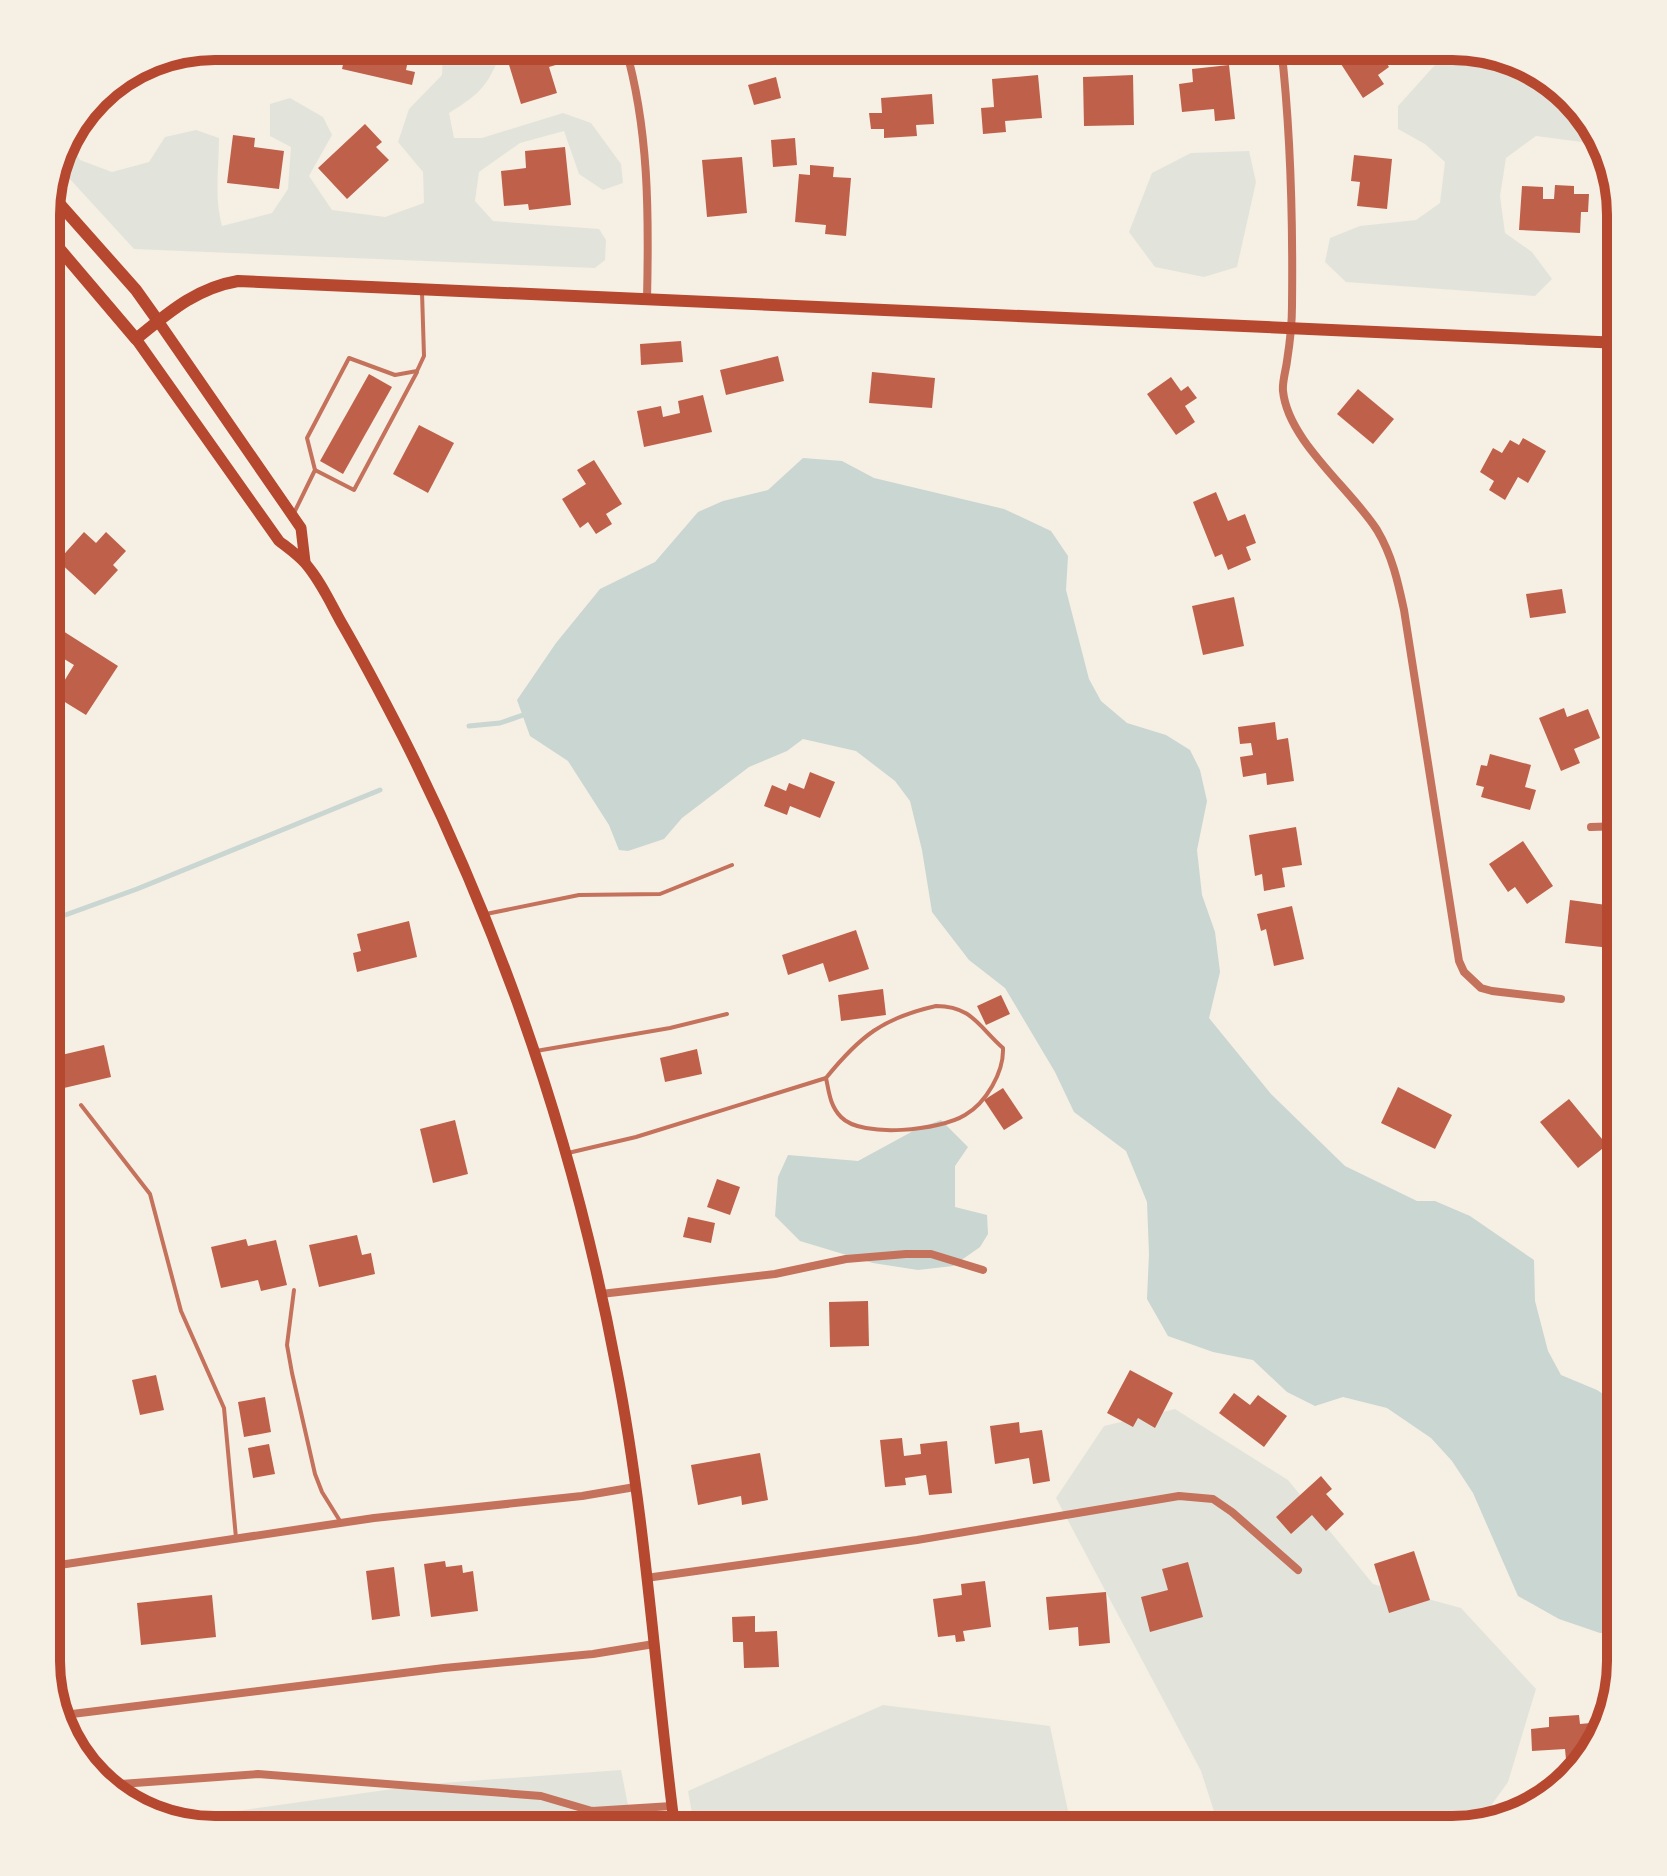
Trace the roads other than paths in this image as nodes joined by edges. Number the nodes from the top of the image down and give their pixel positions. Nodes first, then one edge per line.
1 (628, 60) edge
2 (1282, 60) edge
3 (60, 204) edge
4 (60, 249) edge
5 (422, 290) junction
6 (647, 300) junction
7 (158, 321) junction
8 (1292, 330) junction
9 (136, 339) junction
10 (1607, 342) edge
11 (417, 371) junction
12 (315, 470) junction
13 (293, 515) junction
14 (305, 562) junction
15 (1607, 826) edge
16 (1591, 827) dead end
17 (732, 865) dead end
18 (485, 915) junction
19 (1561, 999) dead end
20 (727, 1014) dead end
21 (534, 1051) junction
22 (826, 1078) junction
23 (81, 1105) dead end
24 (565, 1153) junction
25 (983, 1270) dead end
26 (294, 1290) dead end
27 (601, 1294) junction
28 (635, 1487) junction
29 (341, 1523) junction
30 (236, 1538) junction
31 (60, 1565) edge
32 (1298, 1570) dead end
33 (646, 1578) junction
34 (654, 1644) junction
35 (69, 1714) edge
36 (121, 1784) edge
37 (672, 1806) junction
38 (592, 1811) junction
39 (581, 1816) edge
40 (673, 1816) edge

1 - 6 street
2 - 8 street
3 - 7 main road
4 - 9 main road
5 - 6 main road
5 - 7 main road
5 - 11 lane
6 - 8 main road
7 - 9 main road
7 - 13 main road
8 - 10 main road
8 - 19 street
9 - 14 main road
11 - 12 lane
11 - 12 lane
12 - 13 lane
13 - 14 main road
14 - 18 main road
15 - 16 street
17 - 18 lane
18 - 21 main road
20 - 21 lane
21 - 24 main road
22 - 22 lane
22 - 24 lane
23 - 30 lane
24 - 27 main road
25 - 27 street
26 - 29 lane
27 - 28 main road
28 - 29 street
28 - 33 main road
29 - 30 street
30 - 31 street
32 - 33 street
33 - 34 main road
34 - 35 street
34 - 37 main road
36 - 38 street
37 - 38 street
37 - 40 main road
38 - 39 street

